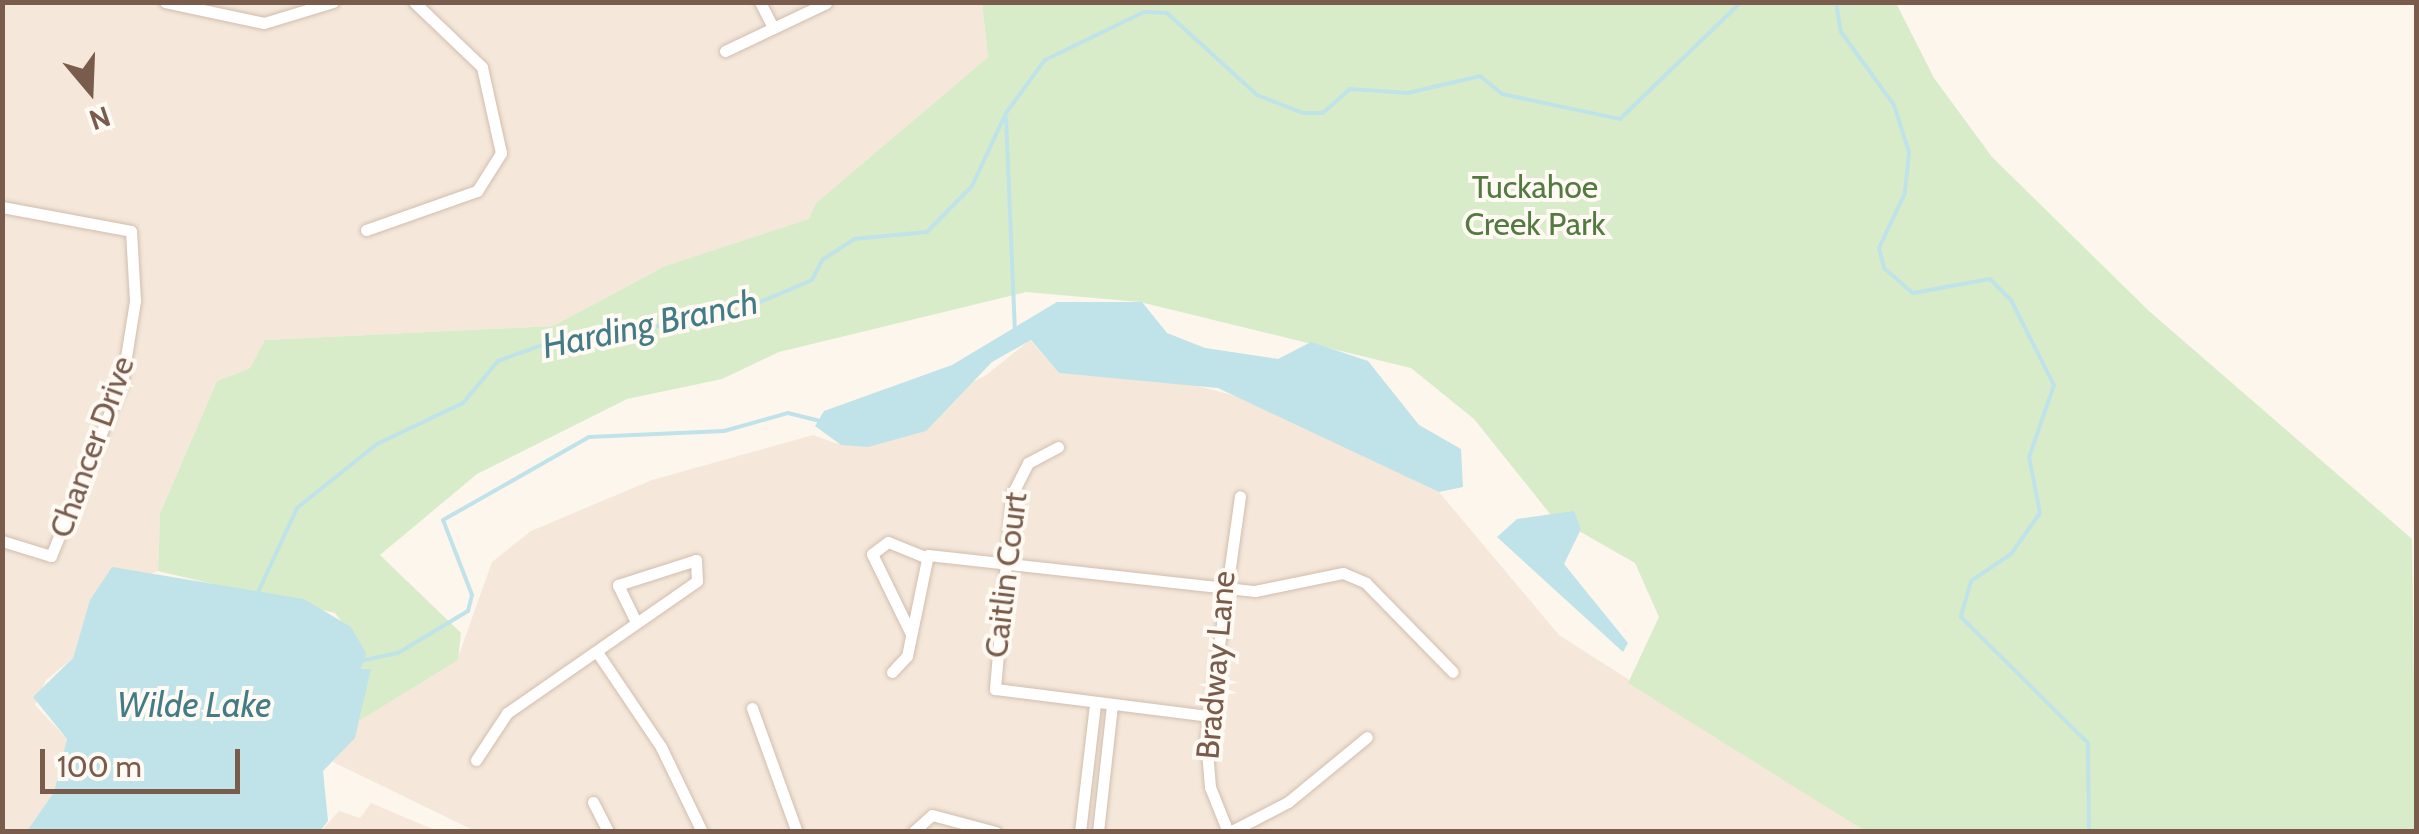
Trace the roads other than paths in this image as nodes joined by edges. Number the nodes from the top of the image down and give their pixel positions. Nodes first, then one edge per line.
1 (165, 2) edge
2 (333, 2) edge
3 (414, 2) edge
4 (760, 2) edge
5 (826, 3) edge
6 (773, 28) junction
7 (725, 51) dead end
8 (2, 207) edge
9 (366, 230) dead end
10 (1058, 447) dead end
11 (1240, 496) dead end
12 (2, 542) edge
13 (922, 556) junction
14 (1004, 565) junction
15 (1222, 588) junction
16 (636, 622) junction
17 (911, 634) junction
18 (599, 655) junction
19 (892, 672) dead end
20 (1452, 672) dead end
21 (1095, 704) junction
22 (1112, 706) junction
23 (752, 708) dead end
24 (1208, 716) junction
25 (1367, 736) dead end
26 (476, 760) dead end
27 (594, 802) dead end
28 (608, 832) edge
29 (702, 832) edge
30 (796, 832) edge
31 (913, 832) edge
32 (996, 832) edge
33 (1080, 832) edge
34 (1098, 832) edge
35 (1229, 832) edge

1 - 2 street
3 - 9 street
4 - 6 street
5 - 6 street
6 - 7 street
8 - 12 street, Chancer Drive
10 - 14 street, Caitlin Court
11 - 15 street, Bradway Lane
13 - 14 street
13 - 17 street
13 - 17 street
14 - 15 street
14 - 21 street, Caitlin Court
15 - 20 street
15 - 24 street, Bradway Lane
16 - 16 street
16 - 18 street
17 - 19 street
18 - 26 street
18 - 29 street
21 - 22 street, Caitlin Court
21 - 33 street
22 - 24 street, Caitlin Court
22 - 34 street
23 - 30 street
24 - 35 street, Bradway Lane
25 - 35 street
27 - 28 street
31 - 32 street

